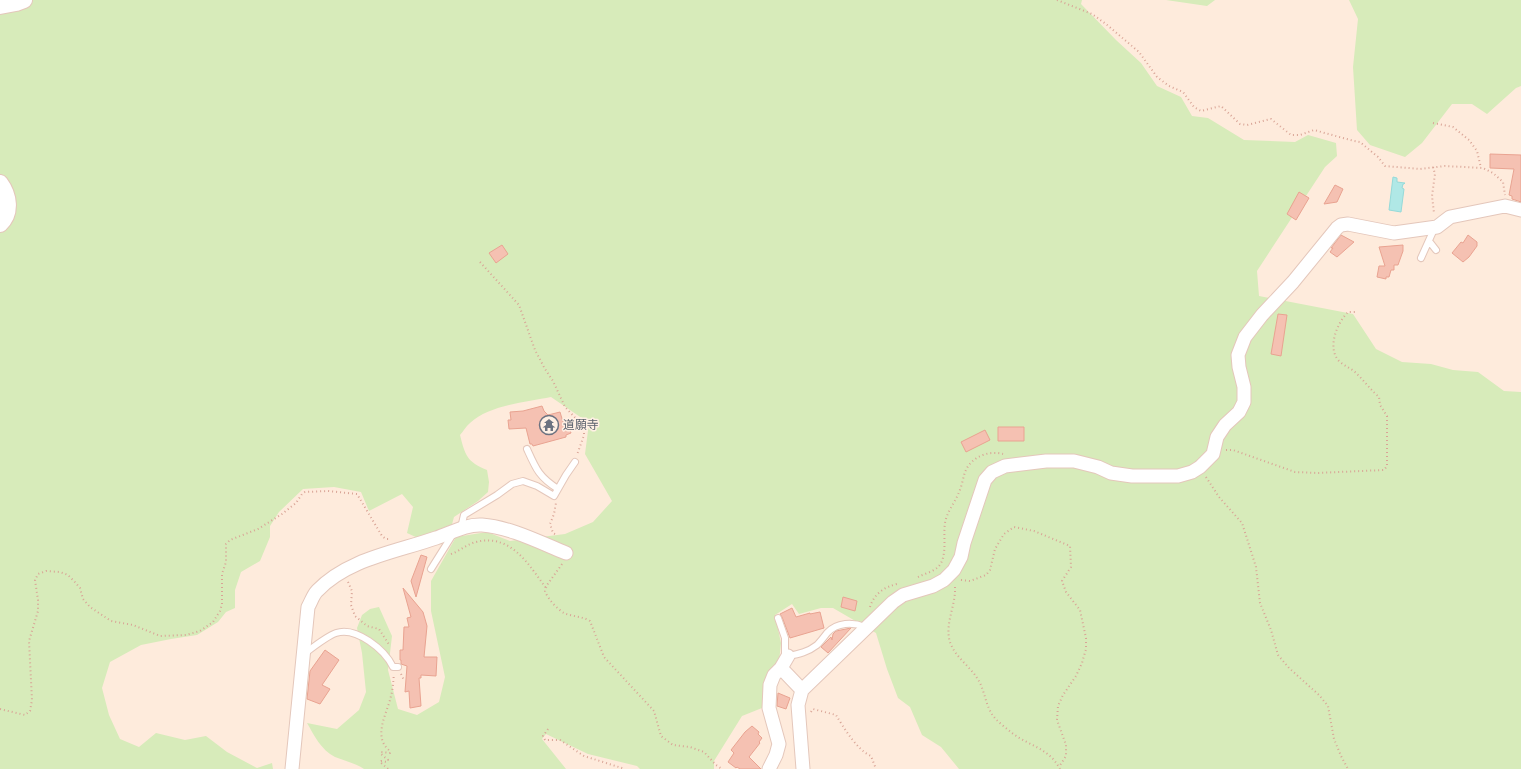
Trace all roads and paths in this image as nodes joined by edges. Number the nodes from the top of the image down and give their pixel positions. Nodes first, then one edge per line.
1 (24, 0) edge
2 (1057, 0) edge
3 (0, 6) edge
4 (1433, 123) dead end
5 (1433, 167) junction
6 (1481, 168) junction
7 (0, 183) edge
8 (1505, 206) junction
9 (1521, 210) edge
10 (0, 224) edge
11 (1435, 227) junction
12 (1429, 241) junction
13 (1436, 250) dead end
14 (1421, 258) dead end
15 (480, 262) dead end
16 (1357, 312) dead end
17 (527, 449) dead end
18 (1214, 450) junction
19 (1005, 454) dead end
20 (575, 462) joint
21 (1200, 467) junction
22 (558, 489) junction
23 (554, 496) junction
24 (458, 529) junction
25 (391, 539) dead end
26 (566, 553) junction
27 (437, 560) junction
28 (431, 569) dead end
29 (340, 574) junction
30 (950, 574) junction
31 (914, 579) dead end
32 (899, 583) dead end
33 (546, 588) junction
34 (778, 618) dead end
35 (867, 625) junction
36 (390, 647) dead end
37 (303, 655) junction
38 (788, 656) junction
39 (396, 667) junction
40 (781, 668) junction
41 (404, 680) dead end
42 (802, 690) junction
43 (0, 709) edge
44 (809, 714) dead end
45 (548, 729) dead end
46 (1060, 768) edge
47 (292, 769) edge
48 (388, 769) edge
49 (625, 769) edge
50 (722, 769) edge
51 (769, 769) edge
52 (803, 769) edge
53 (876, 769) edge
54 (1348, 769) edge

1 - 3 street
2 - 5 path
4 - 6 path
5 - 6 path
5 - 11 path
6 - 8 path
7 - 10 street
8 - 9 street
8 - 11 street
11 - 12 lane
11 - 18 street
12 - 13 lane
12 - 14 lane
15 - 20 path
16 - 18 path
17 - 22 lane
18 - 21 street
19 - 31 path
20 - 22 lane
21 - 30 street
21 - 54 path
22 - 23 lane
23 - 24 lane
23 - 26 path
24 - 26 street
24 - 27 lane
24 - 29 street
25 - 43 path
26 - 33 path
27 - 28 lane
27 - 33 path
29 - 36 path
29 - 37 street
30 - 35 street
30 - 46 path
30 - 46 path
32 - 35 path
33 - 50 path
34 - 38 lane
35 - 38 lane
35 - 42 street
37 - 39 lane
37 - 47 street
38 - 40 street
39 - 41 path
39 - 48 path
40 - 42 street
40 - 51 street
42 - 52 street
44 - 53 path
45 - 49 path

